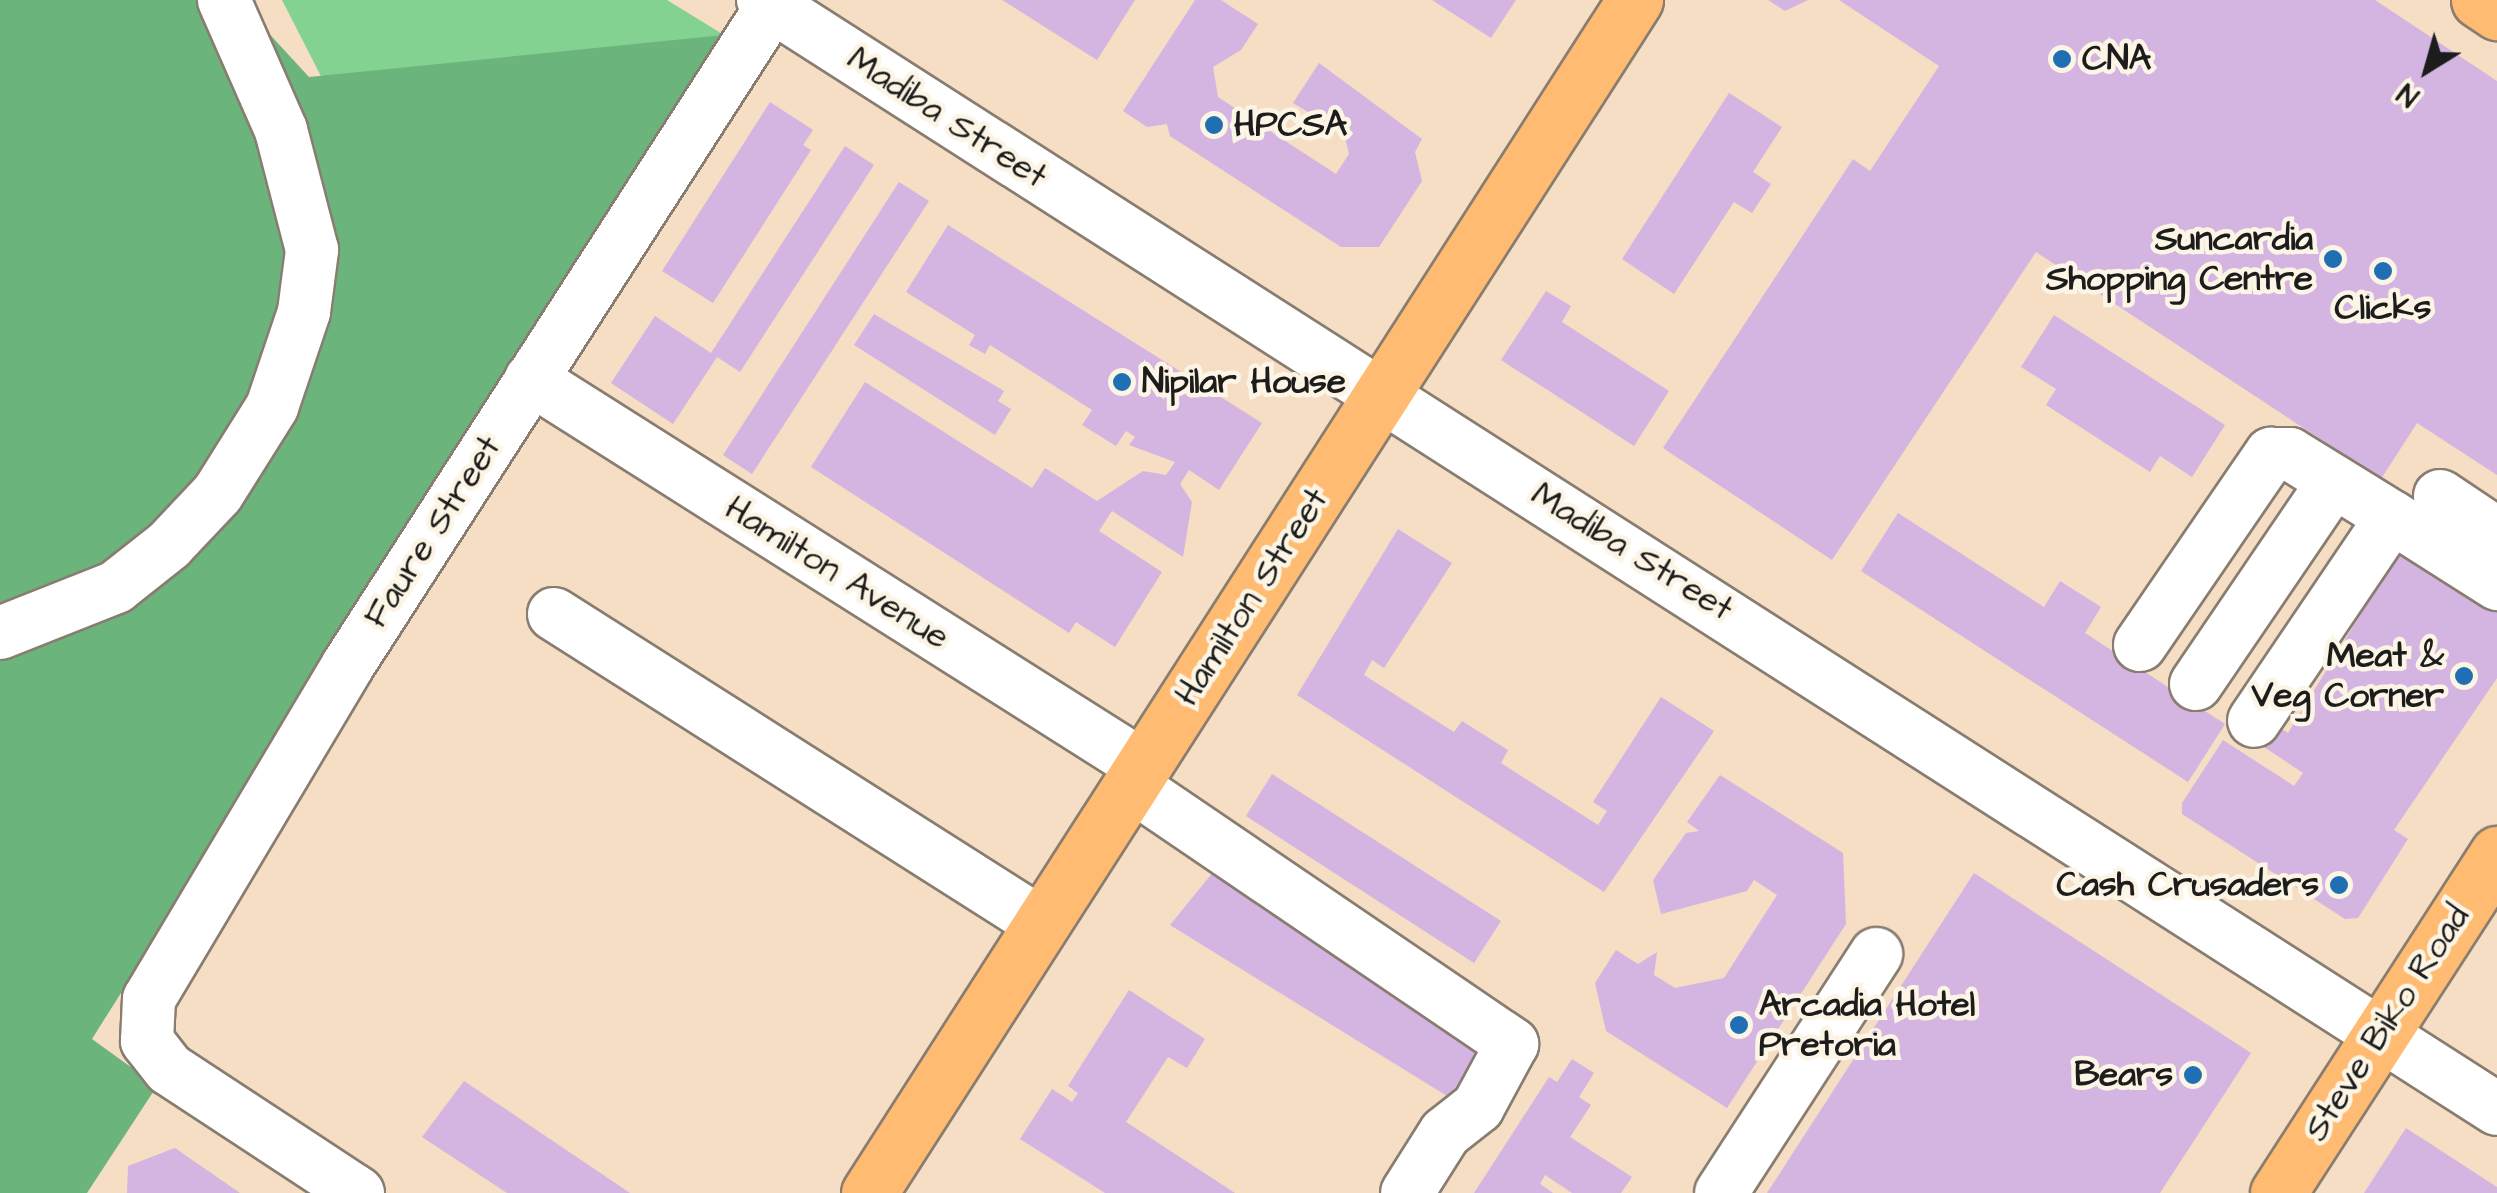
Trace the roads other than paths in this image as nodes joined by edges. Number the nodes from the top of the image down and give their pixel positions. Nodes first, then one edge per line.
1 (224, 0) edge
2 (1635, 0) edge
3 (2479, 0) edge
4 (767, 3) edge
5 (2497, 12) edge
6 (531, 379) junction
7 (1381, 395) junction
8 (2334, 481) junction
9 (2440, 496) dead end
10 (2392, 517) junction
11 (2497, 534) edge
12 (2497, 584) edge
13 (554, 614) dead end
14 (0, 633) edge
15 (2140, 645) dead end
16 (2196, 684) dead end
17 (2254, 722) dead end
18 (1137, 776) junction
19 (2497, 854) edge
20 (1042, 924) junction
21 (1876, 954) dead end
22 (2378, 1033) junction
23 (2497, 1109) edge
24 (883, 1188) edge
25 (358, 1193) edge
26 (1407, 1193) edge
27 (1721, 1193) edge
28 (2278, 1193) edge

1 - 14 street
2 - 7 main road, Hamilton Street
3 - 5 main road
4 - 6 street, Faure Street
4 - 7 street, Madiba Street
6 - 18 street, Hamilton Avenue
6 - 25 street, Faure Street
7 - 18 main road, Hamilton Street
7 - 22 street, Madiba Street
8 - 10 street
8 - 15 street
8 - 16 street
9 - 11 street
10 - 12 street
10 - 17 street
13 - 20 street
18 - 20 main road, Hamilton Street
18 - 26 street, Hamilton Avenue
19 - 22 main road, Steve Biko Road
20 - 24 main road, Hamilton Street
21 - 27 street
22 - 23 street, Madiba Street
22 - 28 main road, Steve Biko Road

